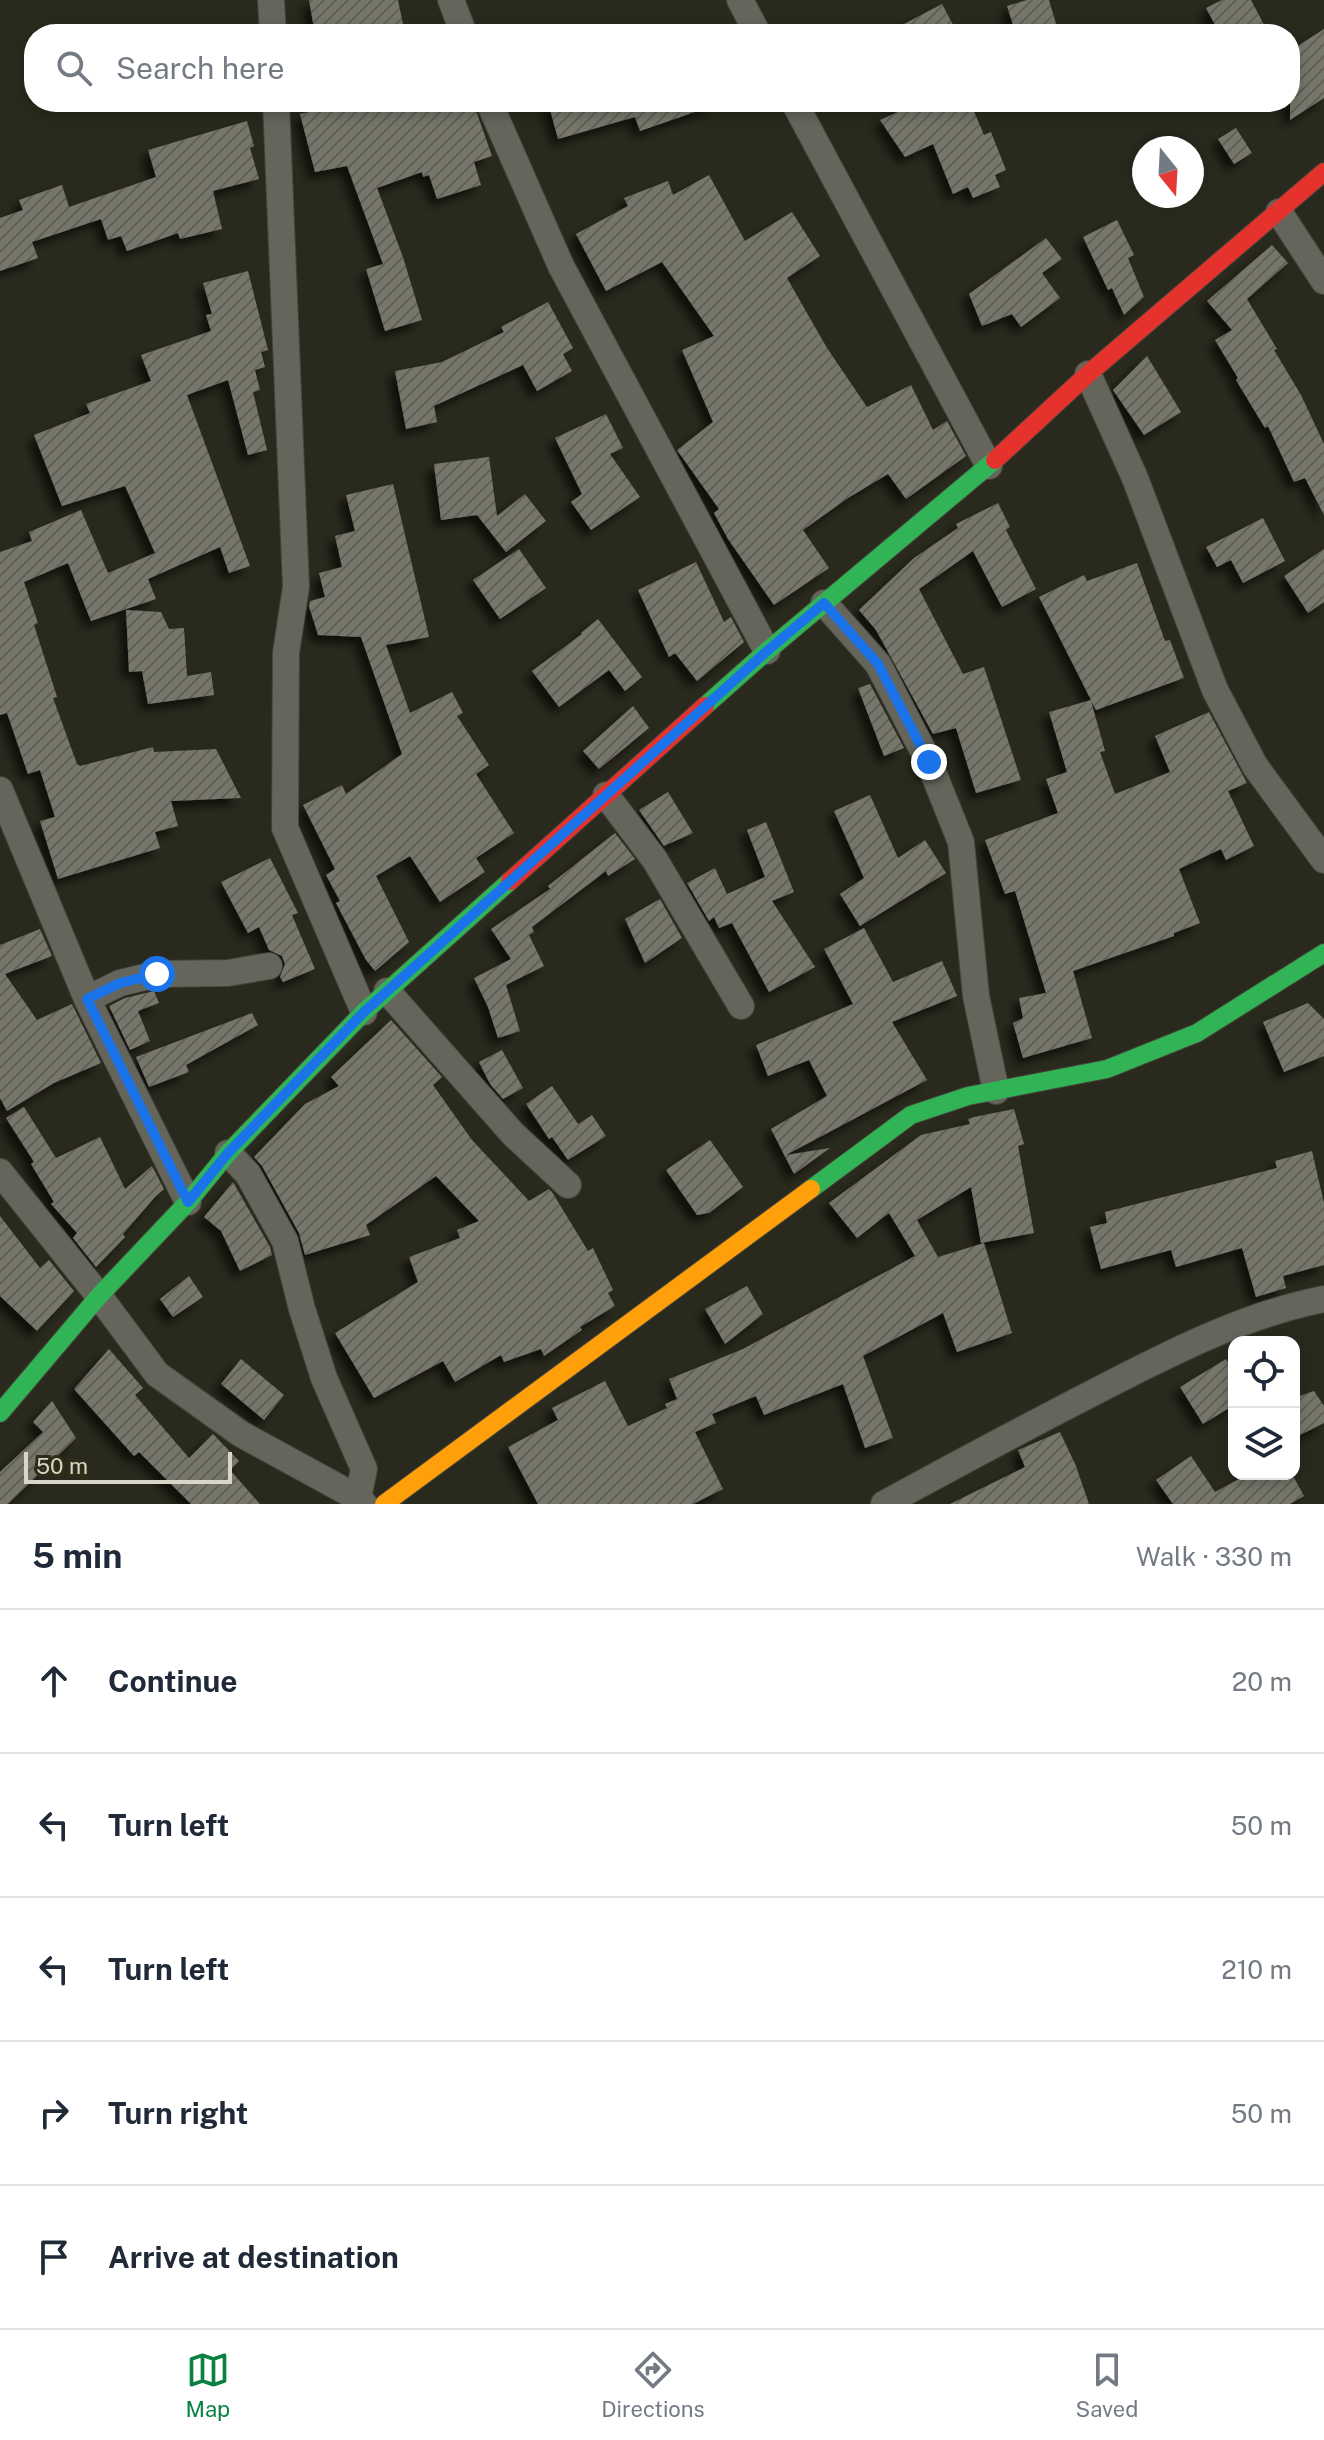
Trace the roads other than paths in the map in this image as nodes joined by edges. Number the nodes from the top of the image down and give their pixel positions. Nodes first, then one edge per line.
1 (271, 0) edge
2 (451, 0) edge
3 (740, 0) edge
4 (272, 24) edge
5 (460, 24) edge
6 (753, 24) edge
7 (276, 112) edge
8 (493, 112) edge
9 (799, 112) edge
10 (1324, 172) edge
11 (1279, 212) junction
12 (1324, 281) edge
13 (1088, 374) junction
14 (989, 466) junction
15 (824, 603) junction
16 (767, 651) junction
17 (0, 790) edge
18 (606, 795) junction
19 (1324, 860) edge
20 (1324, 953) edge
21 (269, 966) dead end
22 (387, 991) junction
23 (87, 999) junction
24 (741, 1006) dead end
25 (364, 1012) junction
26 (996, 1091) junction
27 (228, 1153) junction
28 (0, 1172) edge
29 (568, 1185) dead end
30 (188, 1202) junction
31 (99, 1296) junction
32 (1324, 1299) edge
33 (0, 1413) edge
34 (361, 1501) edge
35 (384, 1504) edge
36 (884, 1504) edge

1 - 4 street
2 - 5 street
3 - 6 street
7 - 25 street
8 - 16 street
9 - 14 street
10 - 11 street
11 - 12 street
11 - 13 street
13 - 14 street
13 - 19 street
14 - 15 street
15 - 16 street
15 - 26 street
16 - 18 street
17 - 23 street
18 - 22 street
18 - 24 street
20 - 26 street
21 - 23 street
22 - 25 street
22 - 29 street
23 - 30 street
25 - 27 street
26 - 35 street
27 - 30 street
27 - 34 street
28 - 31 street
30 - 31 street
31 - 33 street
31 - 34 street
32 - 36 street

